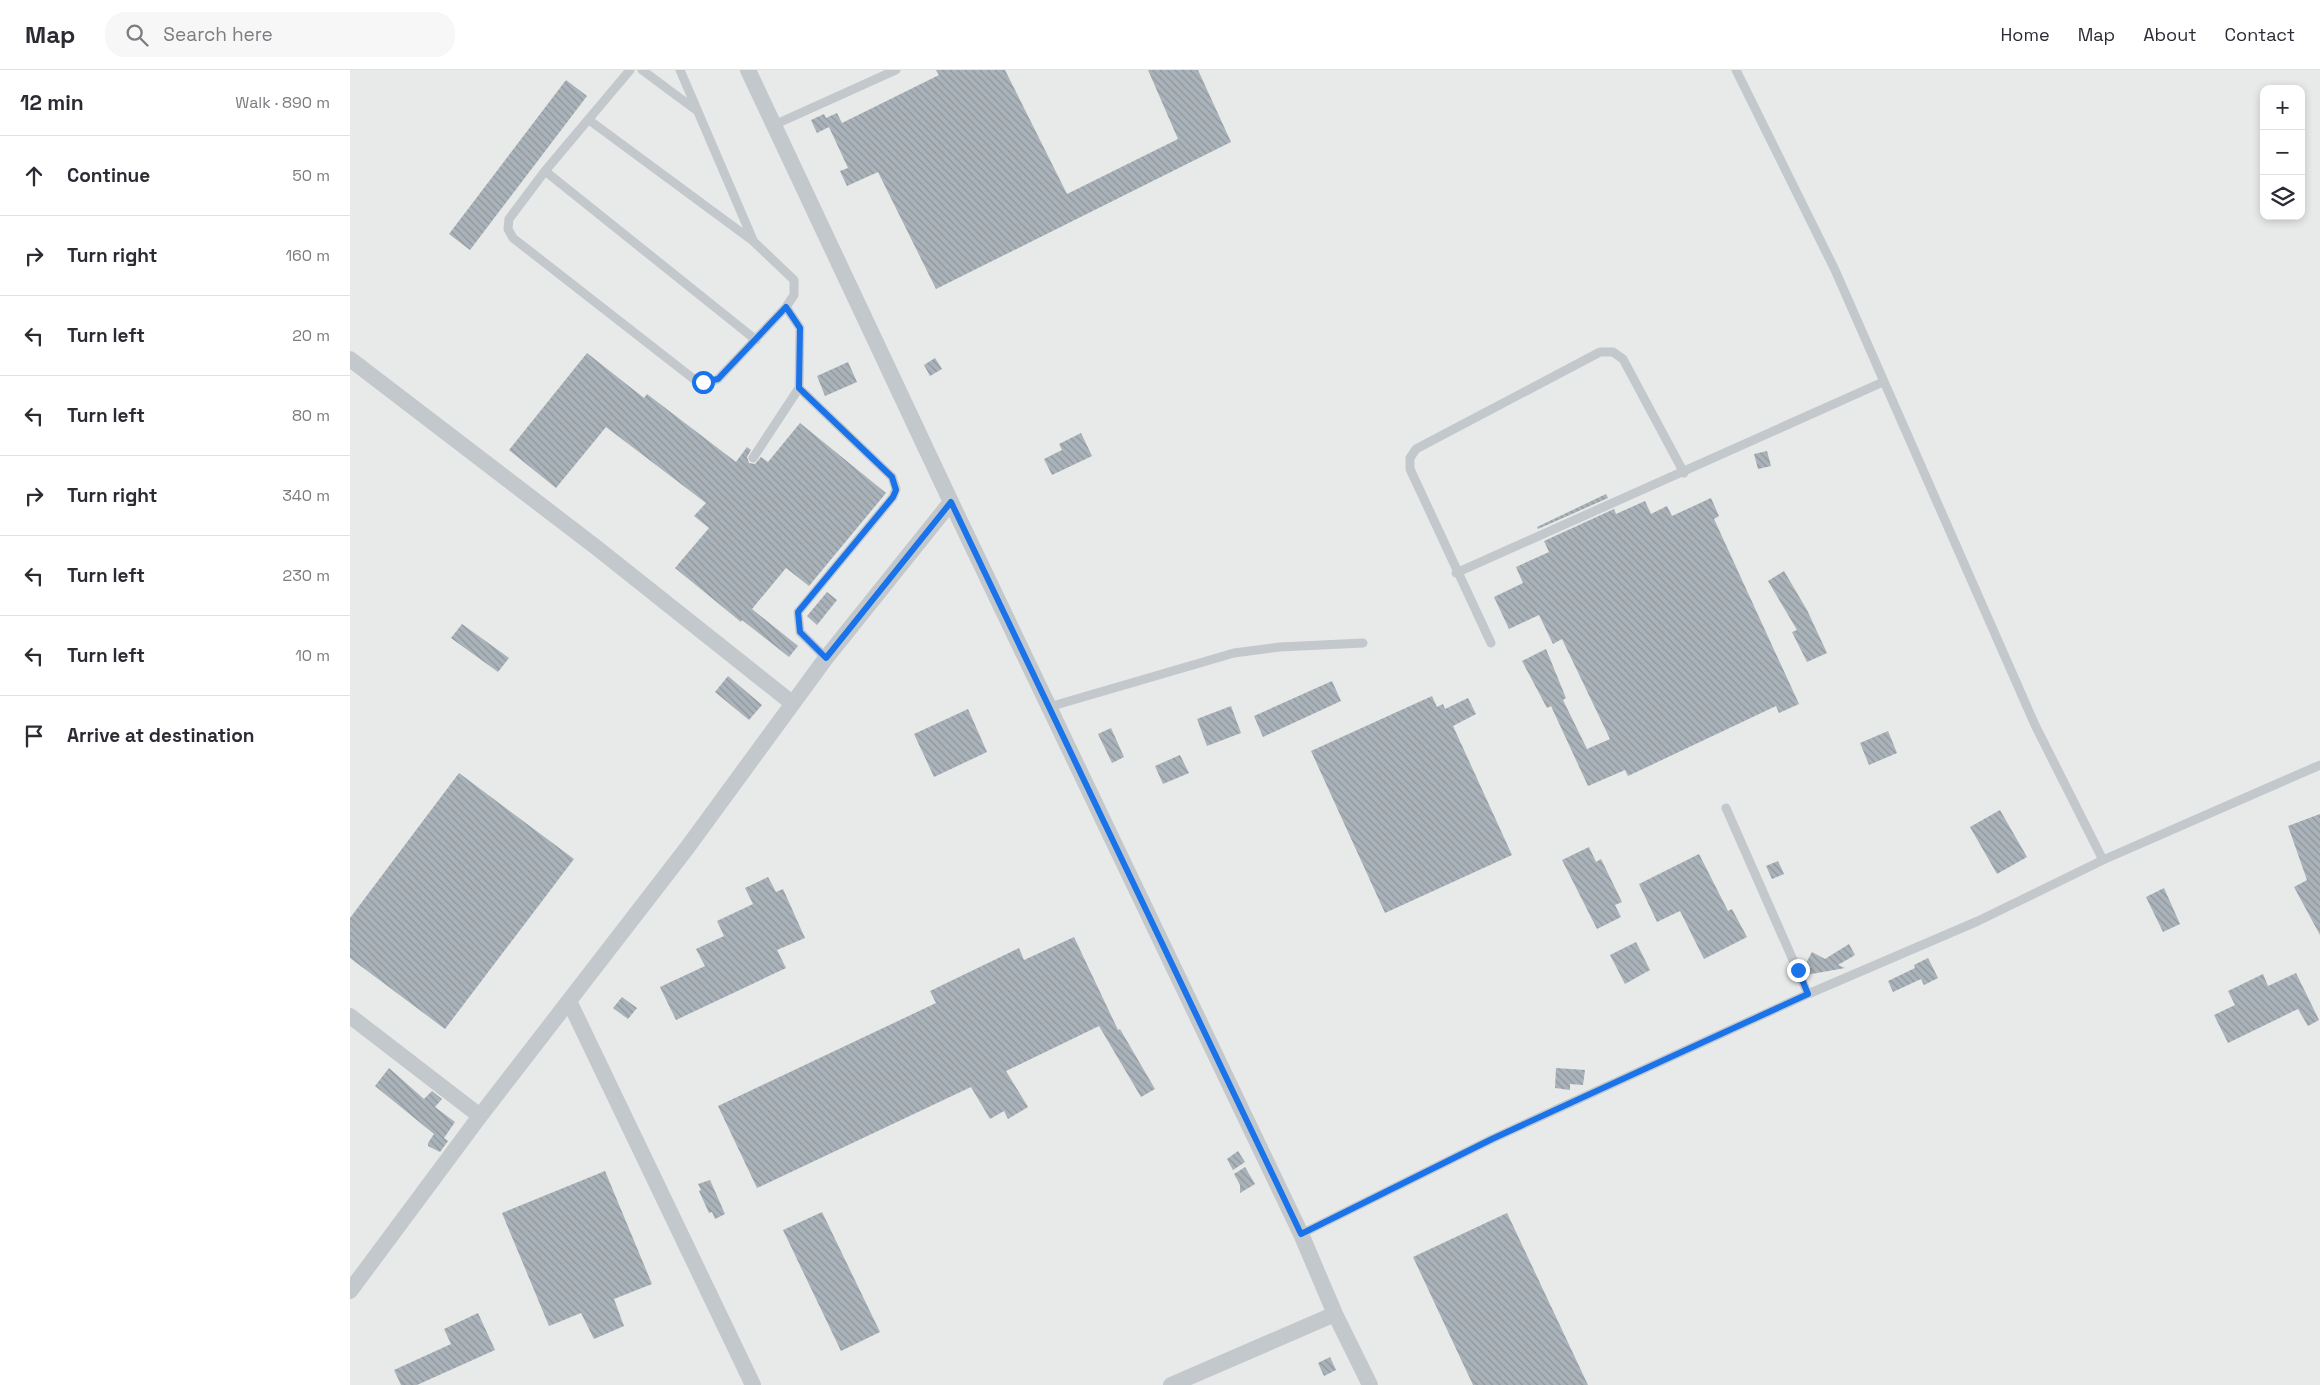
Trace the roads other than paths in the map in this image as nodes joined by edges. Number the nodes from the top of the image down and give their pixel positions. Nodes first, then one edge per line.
1 (630, 70) edge
2 (642, 70) edge
3 (680, 70) edge
4 (748, 70) edge
5 (896, 70) edge
6 (1736, 70) edge
7 (698, 111) junction
8 (589, 120) junction
9 (774, 125) junction
10 (546, 171) junction
11 (753, 240) junction
12 (786, 307) junction
13 (756, 340) junction
14 (350, 359) edge
15 (1883, 382) junction
16 (799, 388) junction
17 (753, 458) dead end
18 (1684, 472) junction
19 (951, 502) junction
20 (1456, 573) junction
21 (1363, 643) dead end
22 (1491, 643) dead end
23 (826, 658) junction
24 (792, 703) junction
25 (1049, 706) junction
26 (2320, 764) edge
27 (1726, 808) dead end
28 (2103, 860) junction
29 (1808, 994) junction
30 (569, 1002) junction
31 (350, 1016) edge
32 (480, 1116) junction
33 (1301, 1234) junction
34 (350, 1291) edge
35 (1335, 1314) junction
36 (753, 1385) edge
37 (1171, 1385) edge
38 (1370, 1385) edge

1 - 8 lane
2 - 7 lane
3 - 7 lane
4 - 9 street
5 - 9 lane
6 - 15 lane
7 - 11 lane
8 - 10 lane
8 - 11 lane
9 - 19 street
10 - 13 lane
10 - 13 lane
11 - 12 lane
12 - 13 lane
12 - 16 lane
14 - 24 street
15 - 18 lane
15 - 28 lane
16 - 17 lane
16 - 23 lane
18 - 20 lane
18 - 20 lane
19 - 23 street
19 - 25 street
20 - 22 lane
21 - 25 lane
23 - 24 street
24 - 30 street
25 - 33 street
26 - 28 lane
27 - 29 lane
28 - 29 lane
29 - 33 lane
30 - 32 street
30 - 36 street
31 - 32 street
32 - 34 street
33 - 35 street
35 - 37 street
35 - 38 street

